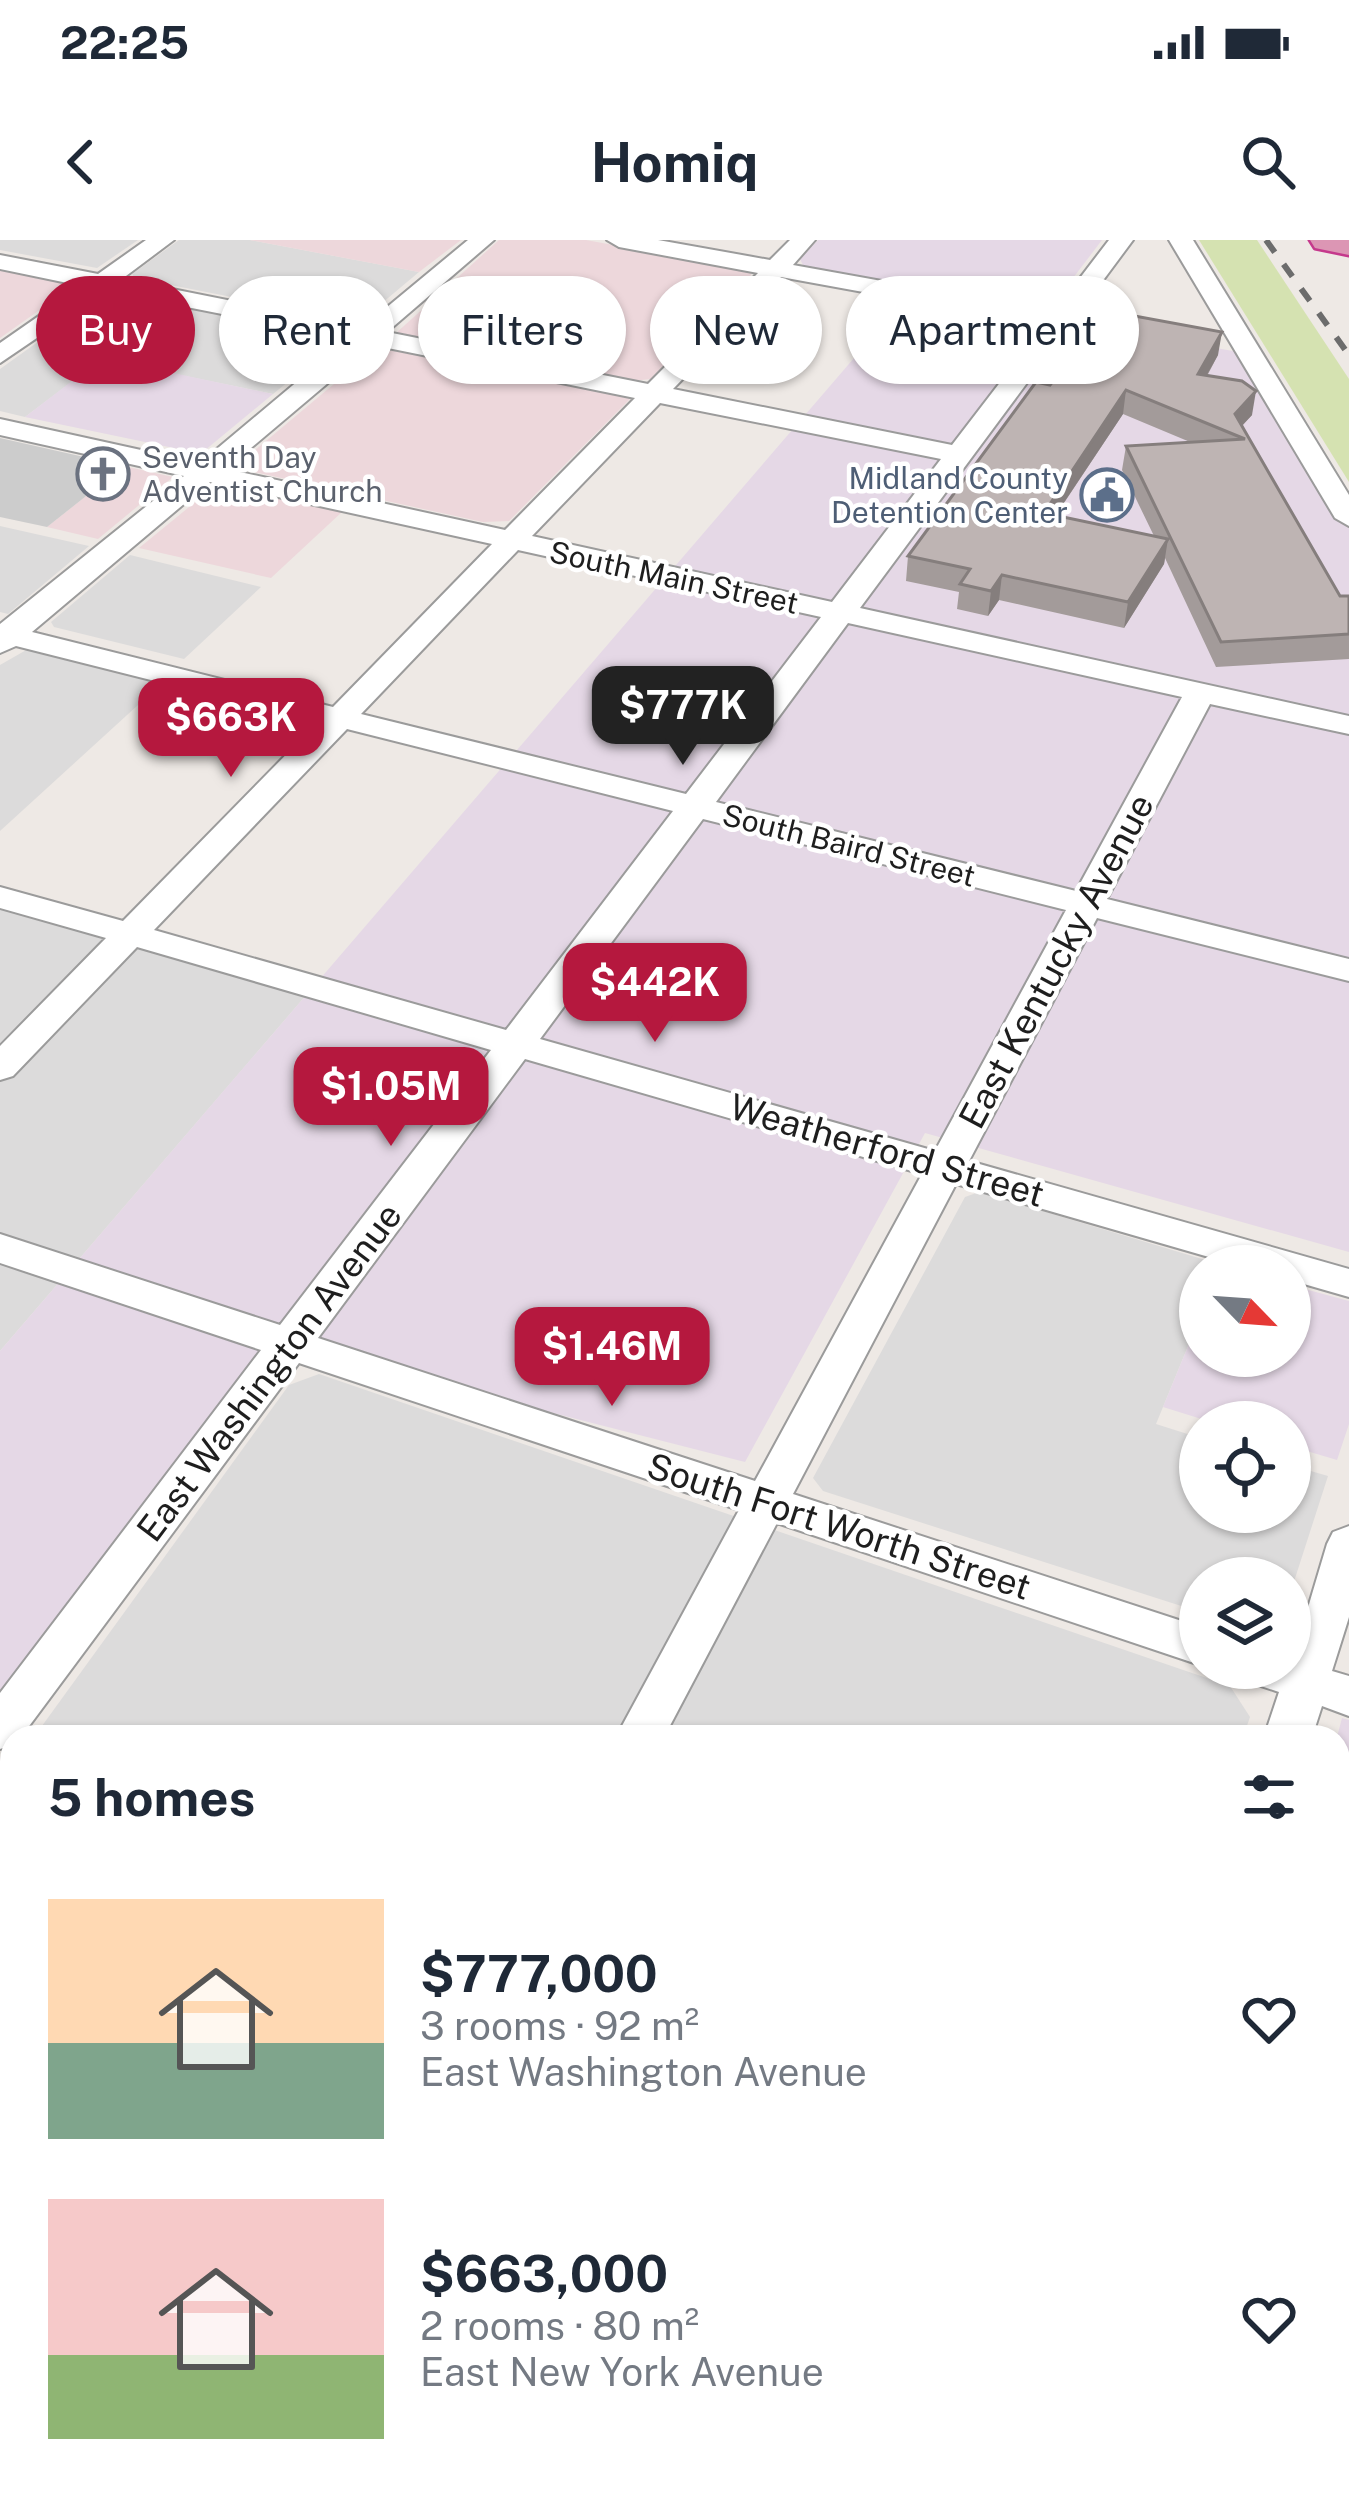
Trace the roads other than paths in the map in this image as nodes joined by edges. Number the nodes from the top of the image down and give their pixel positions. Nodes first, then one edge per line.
1 (163, 240) edge
2 (482, 240) edge
3 (619, 240) edge
4 (803, 240) edge
5 (1121, 240) edge
6 (1181, 240) edge
7 (1328, 240) edge
8 (1349, 244) edge
9 (0, 262) edge
10 (775, 268) junction
11 (69, 276) edge
12 (113, 276) edge
13 (1094, 276) edge
14 (846, 281) edge
15 (394, 314) edge
16 (36, 330) edge
17 (394, 341) edge
18 (0, 355) edge
19 (310, 384) edge
20 (1013, 384) edge
21 (654, 394) junction
22 (0, 427) edge
23 (960, 454) junction
24 (204, 472) junction
25 (1349, 518) edge
26 (511, 541) junction
27 (841, 614) junction
28 (3, 638) edge
29 (1200, 693) junction
30 (340, 718) junction
31 (1349, 725) edge
32 (696, 807) junction
33 (0, 897) edge
34 (1086, 904) junction
35 (130, 934) junction
36 (1349, 970) edge
37 (518, 1044) junction
38 (0, 1068) edge
39 (946, 1167) junction
40 (1217, 1245) edge
41 (0, 1248) edge
42 (1311, 1272) edge
43 (1349, 1283) edge
44 (290, 1344) junction
45 (766, 1502) junction
46 (1349, 1544) edge
47 (1179, 1639) edge
48 (1311, 1669) edge
49 (1305, 1689) edge
50 (3, 1725) edge
51 (646, 1725) edge
52 (1292, 1725) edge

1 - 12 street
2 - 15 street
3 - 10 street
4 - 10 street
5 - 13 street, East Washington Avenue
6 - 25 street
7 - 8 highway
9 - 11 street
10 - 14 street
10 - 21 street
16 - 18 street
17 - 21 street
19 - 24 street
20 - 23 street, East Washington Avenue
21 - 23 street
21 - 26 street
22 - 24 street, South Main Street
23 - 27 street, East Washington Avenue
24 - 26 street, South Main Street
24 - 28 street
26 - 27 street, South Main Street
26 - 30 street
27 - 29 street, South Main Street
27 - 32 street, East Washington Avenue
28 - 30 street, South Baird Street
29 - 31 street, South Main Street
29 - 34 street, East Kentucky Avenue
30 - 32 street, South Baird Street
30 - 35 street
32 - 34 street, South Baird Street
32 - 37 street, East Washington Avenue
33 - 35 street, Weatherford Street
34 - 36 street, South Baird Street
34 - 39 street, East Kentucky Avenue
35 - 37 street, Weatherford Street
35 - 38 street
37 - 39 street, Weatherford Street
37 - 44 street, East Washington Avenue
39 - 40 street, Weatherford Street
39 - 45 street, East Kentucky Avenue
41 - 44 street, South Fort Worth Street
42 - 43 street, Weatherford Street
44 - 45 street, South Fort Worth Street
44 - 50 street, East Washington Avenue
45 - 47 street, South Fort Worth Street
45 - 51 street, East Kentucky Avenue
46 - 48 street
49 - 52 street

